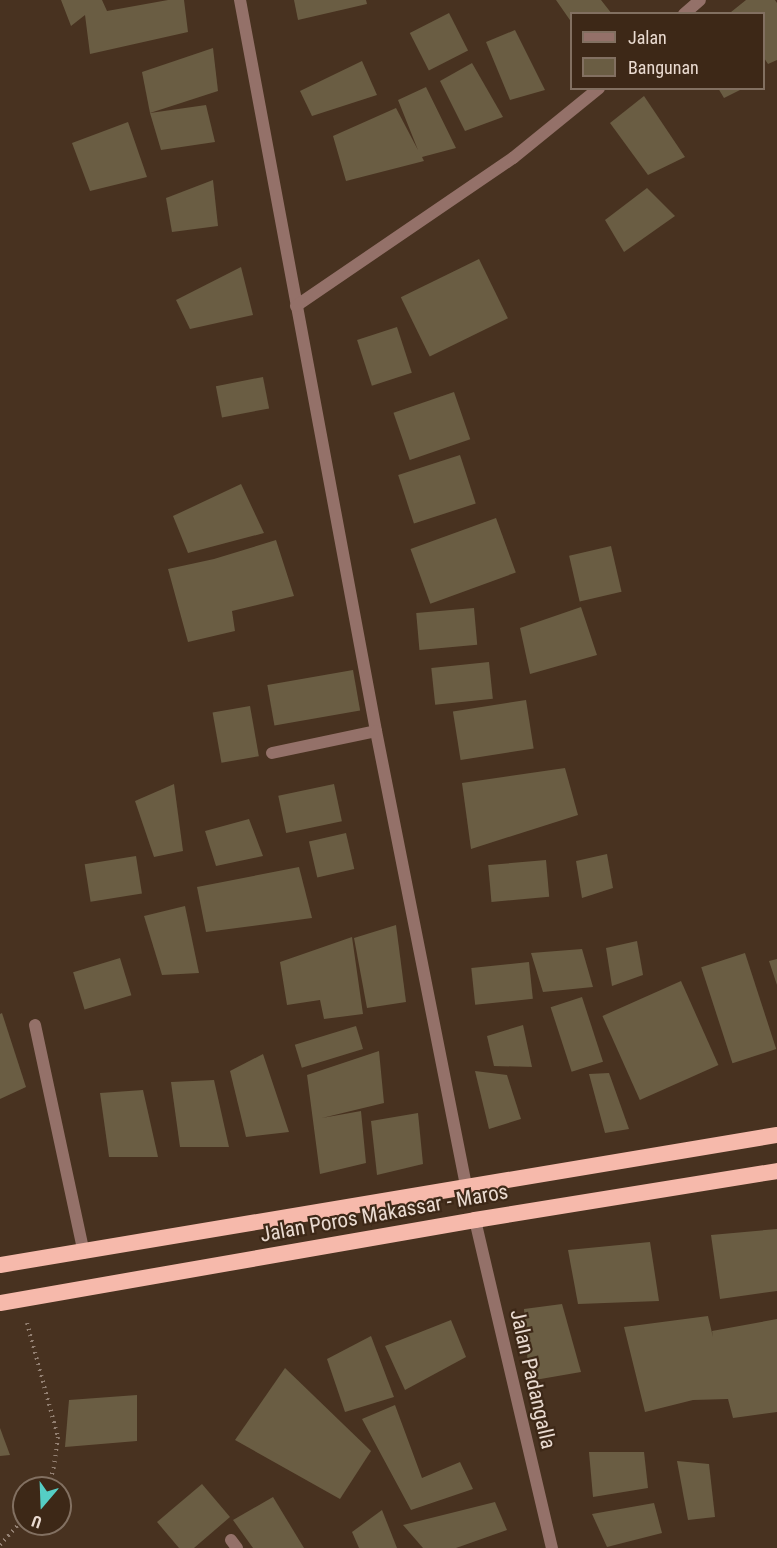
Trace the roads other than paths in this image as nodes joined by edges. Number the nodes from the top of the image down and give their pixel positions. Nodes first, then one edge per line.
1 (240, 0) edge
2 (700, 0) edge
3 (686, 12) edge
4 (597, 90) edge
5 (296, 306) junction
6 (376, 731) junction
7 (272, 753) dead end
8 (35, 1025) dead end
9 (777, 1136) edge
10 (777, 1171) edge
11 (466, 1186) junction
12 (475, 1220) junction
13 (84, 1253) junction
14 (0, 1265) edge
15 (0, 1303) edge
16 (552, 1548) edge

1 - 5 street
2 - 3 street
4 - 5 street
5 - 6 street
6 - 7 street
6 - 11 street
8 - 13 street
9 - 11 highway, Jalan Poros Makassar - Maros
10 - 12 highway, Jalan Poros Makassar - Maros
11 - 13 highway, Jalan Poros Makassar - Maros
12 - 15 highway, Jalan Poros Makassar - Maros
12 - 16 street, Jalan Padangalla
13 - 14 highway, Jalan Poros Makassar - Maros

